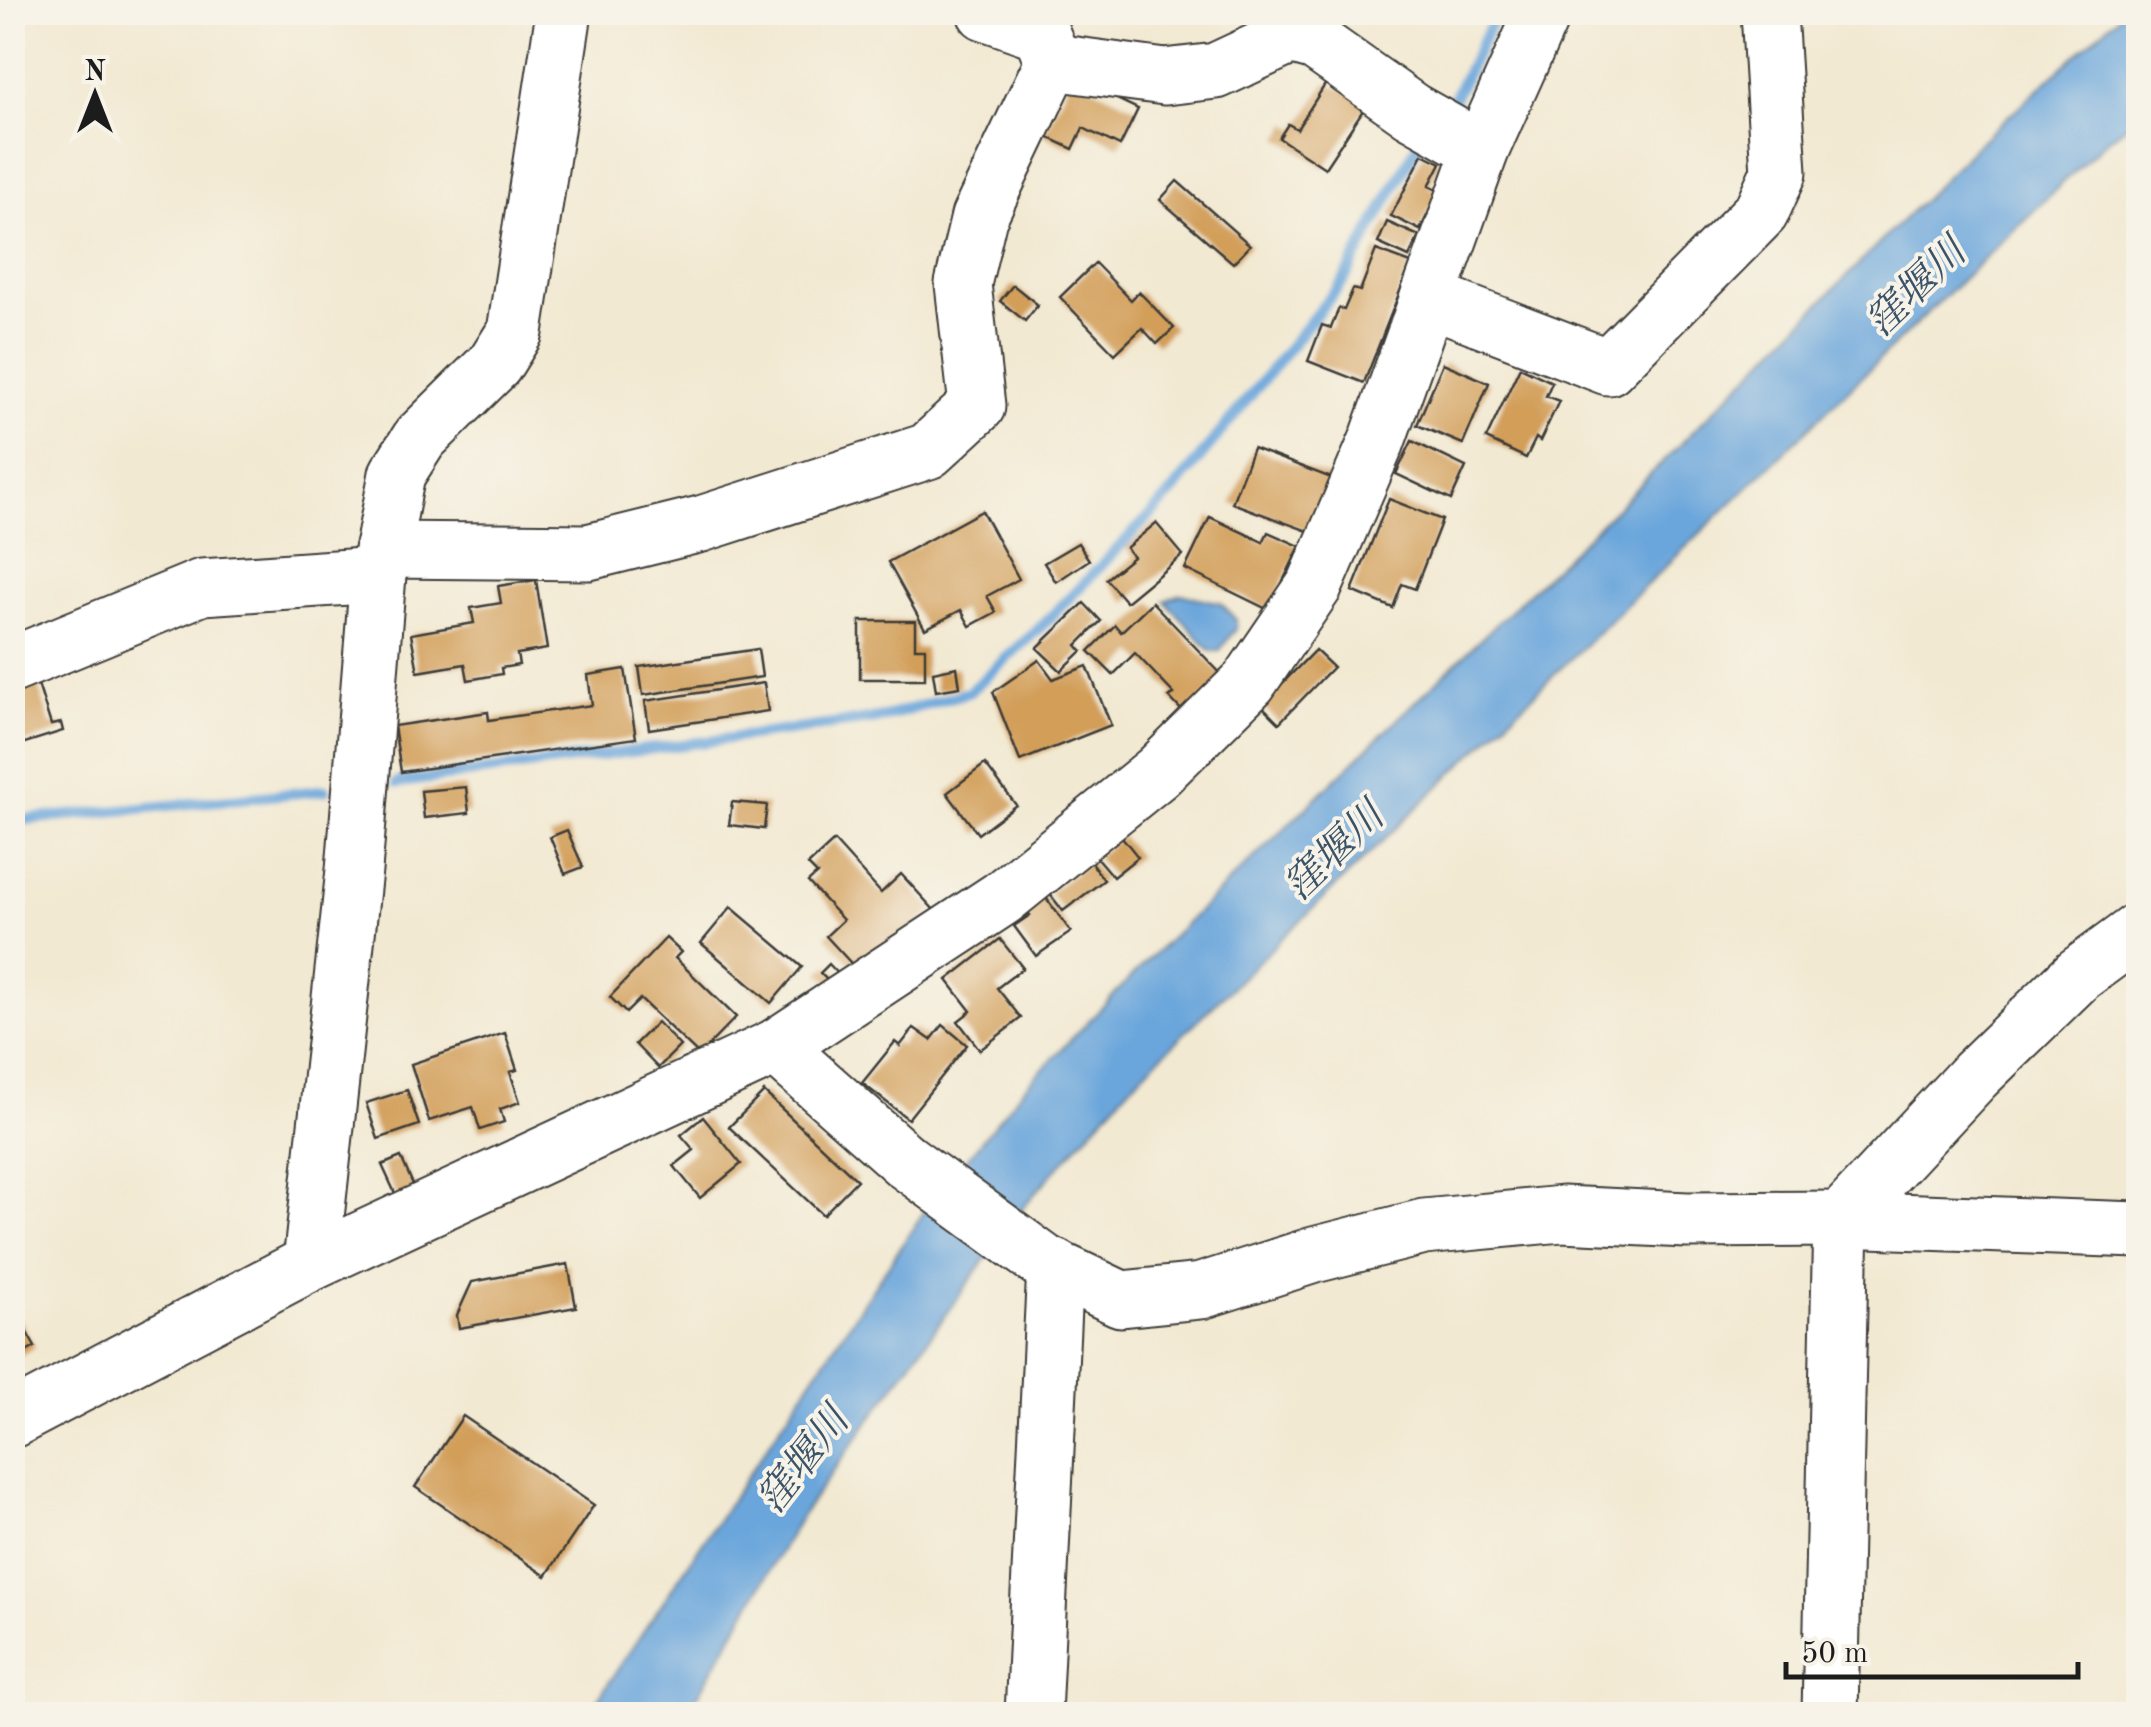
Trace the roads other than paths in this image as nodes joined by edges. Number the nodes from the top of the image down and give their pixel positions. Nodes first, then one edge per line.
1 (564, 12) edge
2 (985, 12) edge
3 (1543, 12) edge
4 (1769, 12) edge
5 (1053, 62) junction
6 (1480, 150) junction
7 (1428, 298) junction
8 (380, 562) junction
9 (12, 665) edge
10 (2138, 931) edge
11 (776, 1047) junction
12 (1840, 1219) junction
13 (2138, 1230) edge
14 (311, 1264) junction
15 (1050, 1265) junction
16 (12, 1420) edge
17 (1033, 1714) edge
18 (1830, 1714) edge

1 - 8 street
2 - 5 street
3 - 6 street
4 - 7 street
5 - 6 street
5 - 8 street
6 - 7 street
7 - 11 street
8 - 9 street
8 - 14 street
10 - 12 street
11 - 14 street
11 - 15 street
12 - 13 street
12 - 15 street
12 - 18 street
14 - 16 street
15 - 17 street

